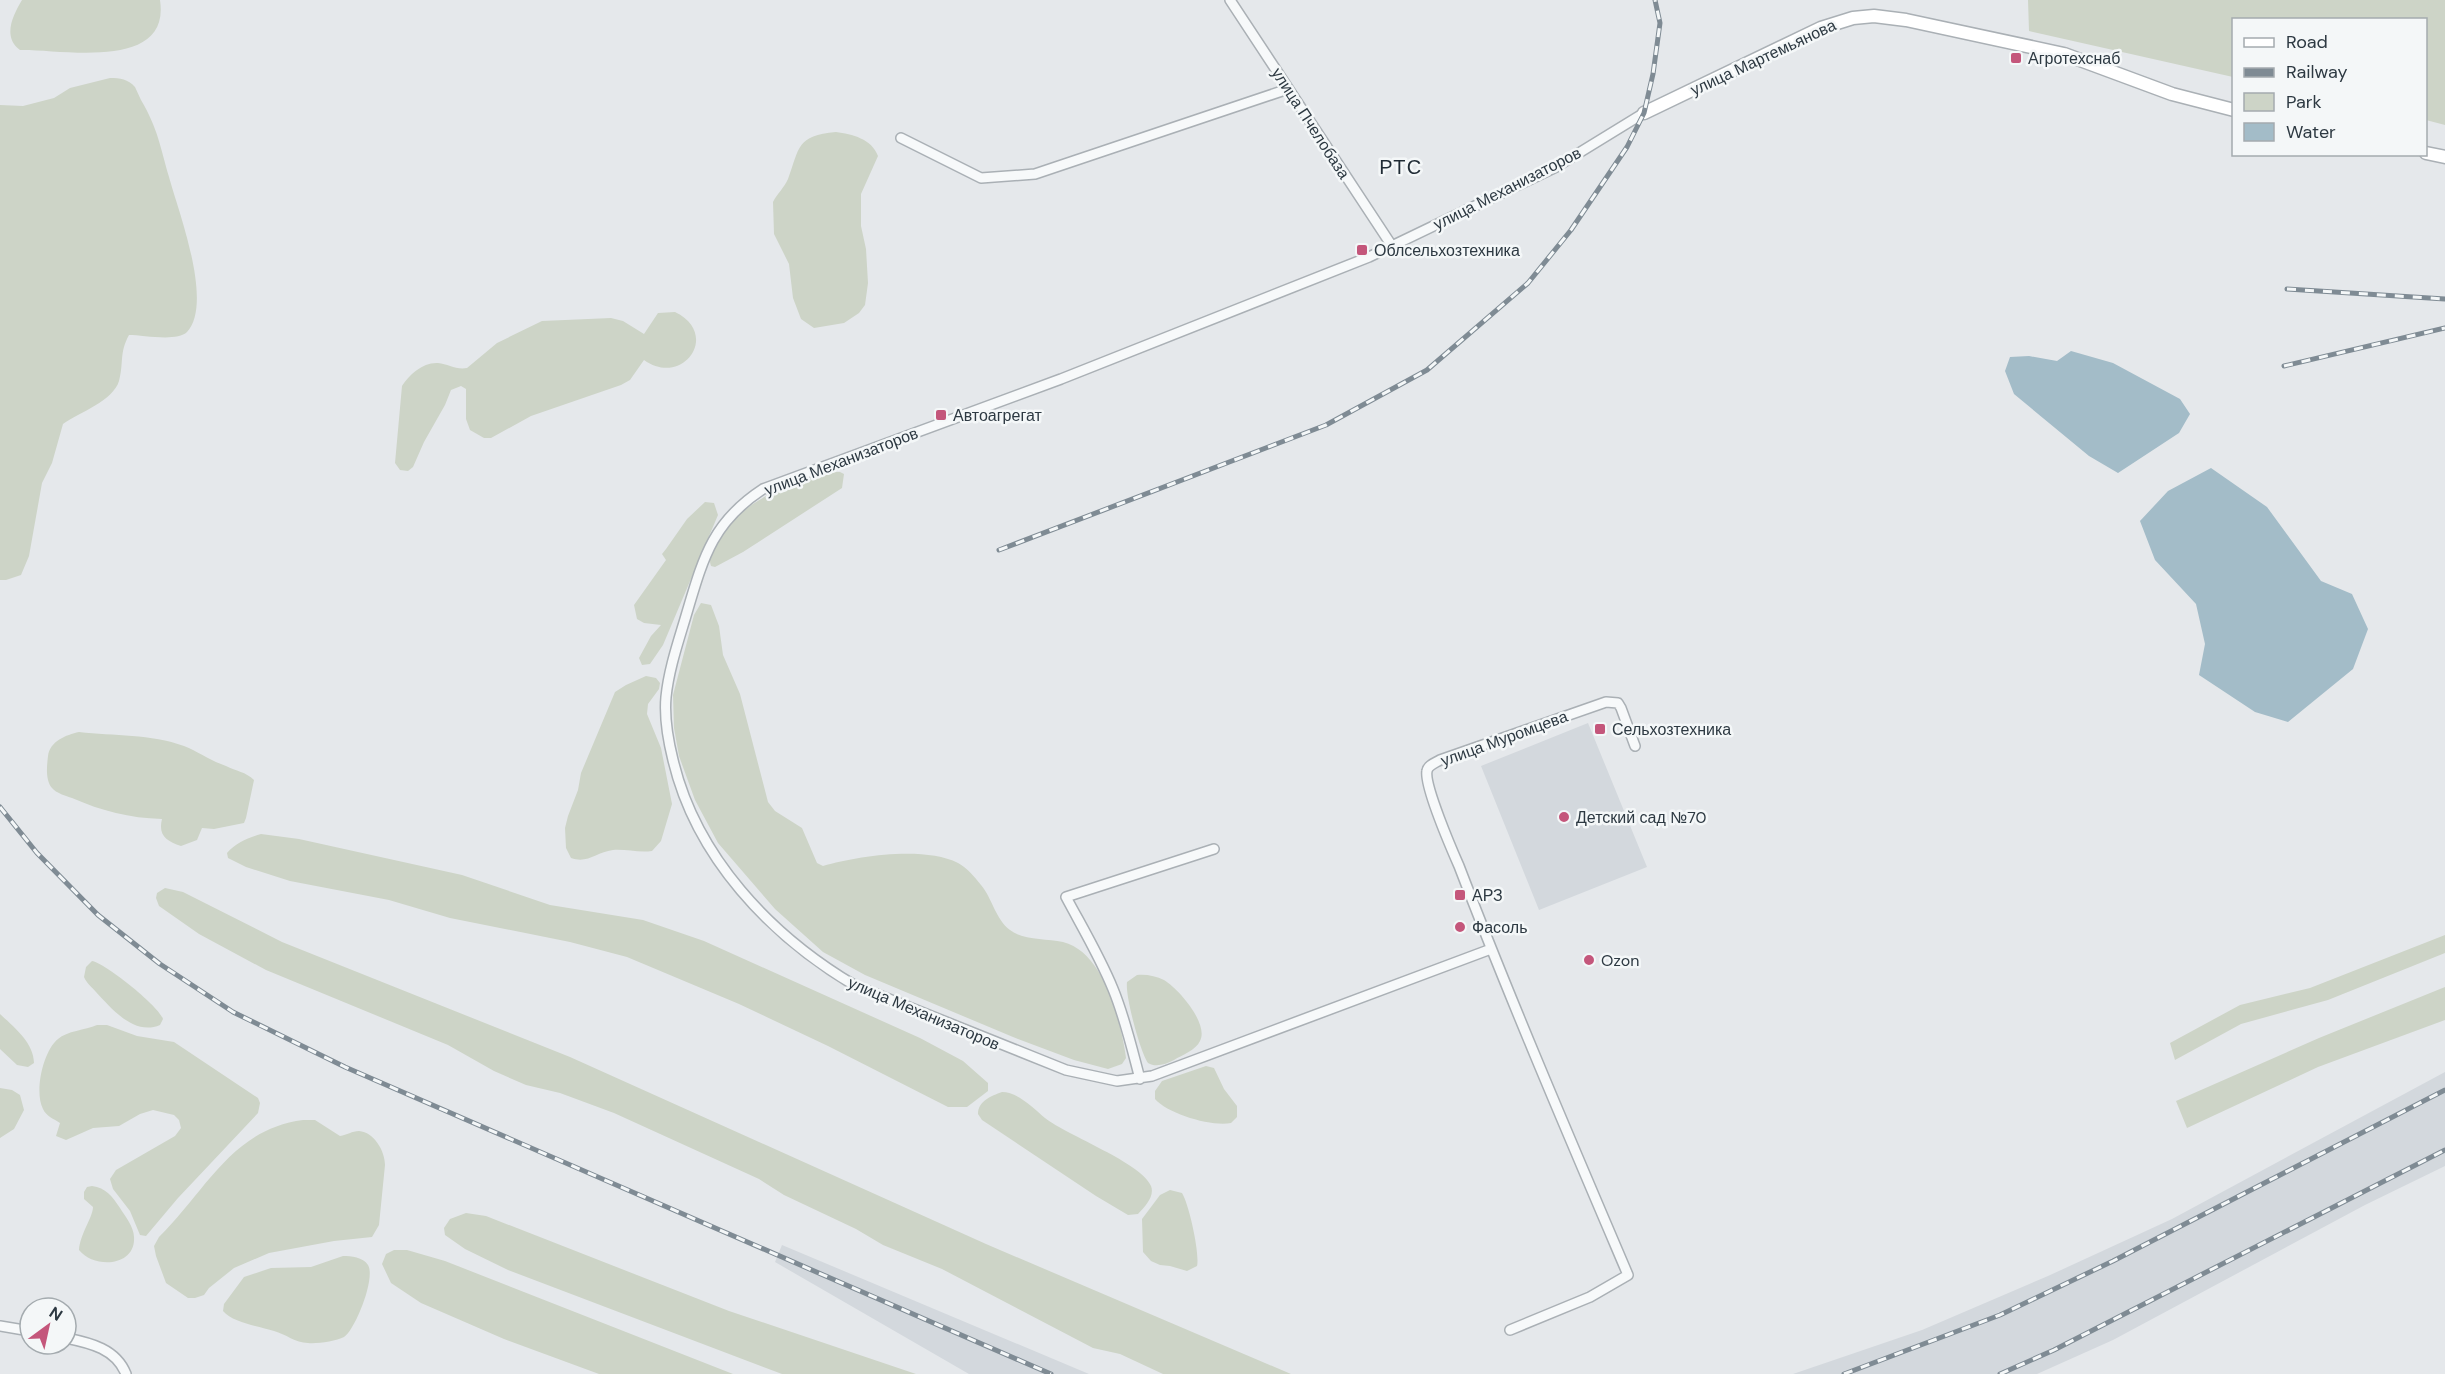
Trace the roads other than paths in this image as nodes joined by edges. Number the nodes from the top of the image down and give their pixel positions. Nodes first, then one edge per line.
1 (1230, 0) edge
2 (1288, 89) junction
3 (2232, 109) edge
4 (1644, 113) joint
5 (901, 138) dead end
6 (2427, 153) edge
7 (2445, 157) edge
8 (1392, 246) junction
9 (1635, 746) dead end
10 (1214, 849) dead end
11 (1491, 949) junction
12 (1140, 1079) junction
13 (0, 1326) edge
14 (18, 1329) edge
15 (1510, 1330) dead end
16 (78, 1341) edge
17 (126, 1374) edge

1 - 2 street, улица Пчелобаза
2 - 5 street
2 - 8 street, улица Пчелобаза
3 - 4 street, улица Мартемьянова
4 - 8 street, улица Механизаторов
6 - 7 street
8 - 12 street, улица Механизаторов
9 - 11 street, улица Муромцева
10 - 12 street
11 - 12 street
11 - 15 street, улица Муромцева
13 - 14 street
16 - 17 street

